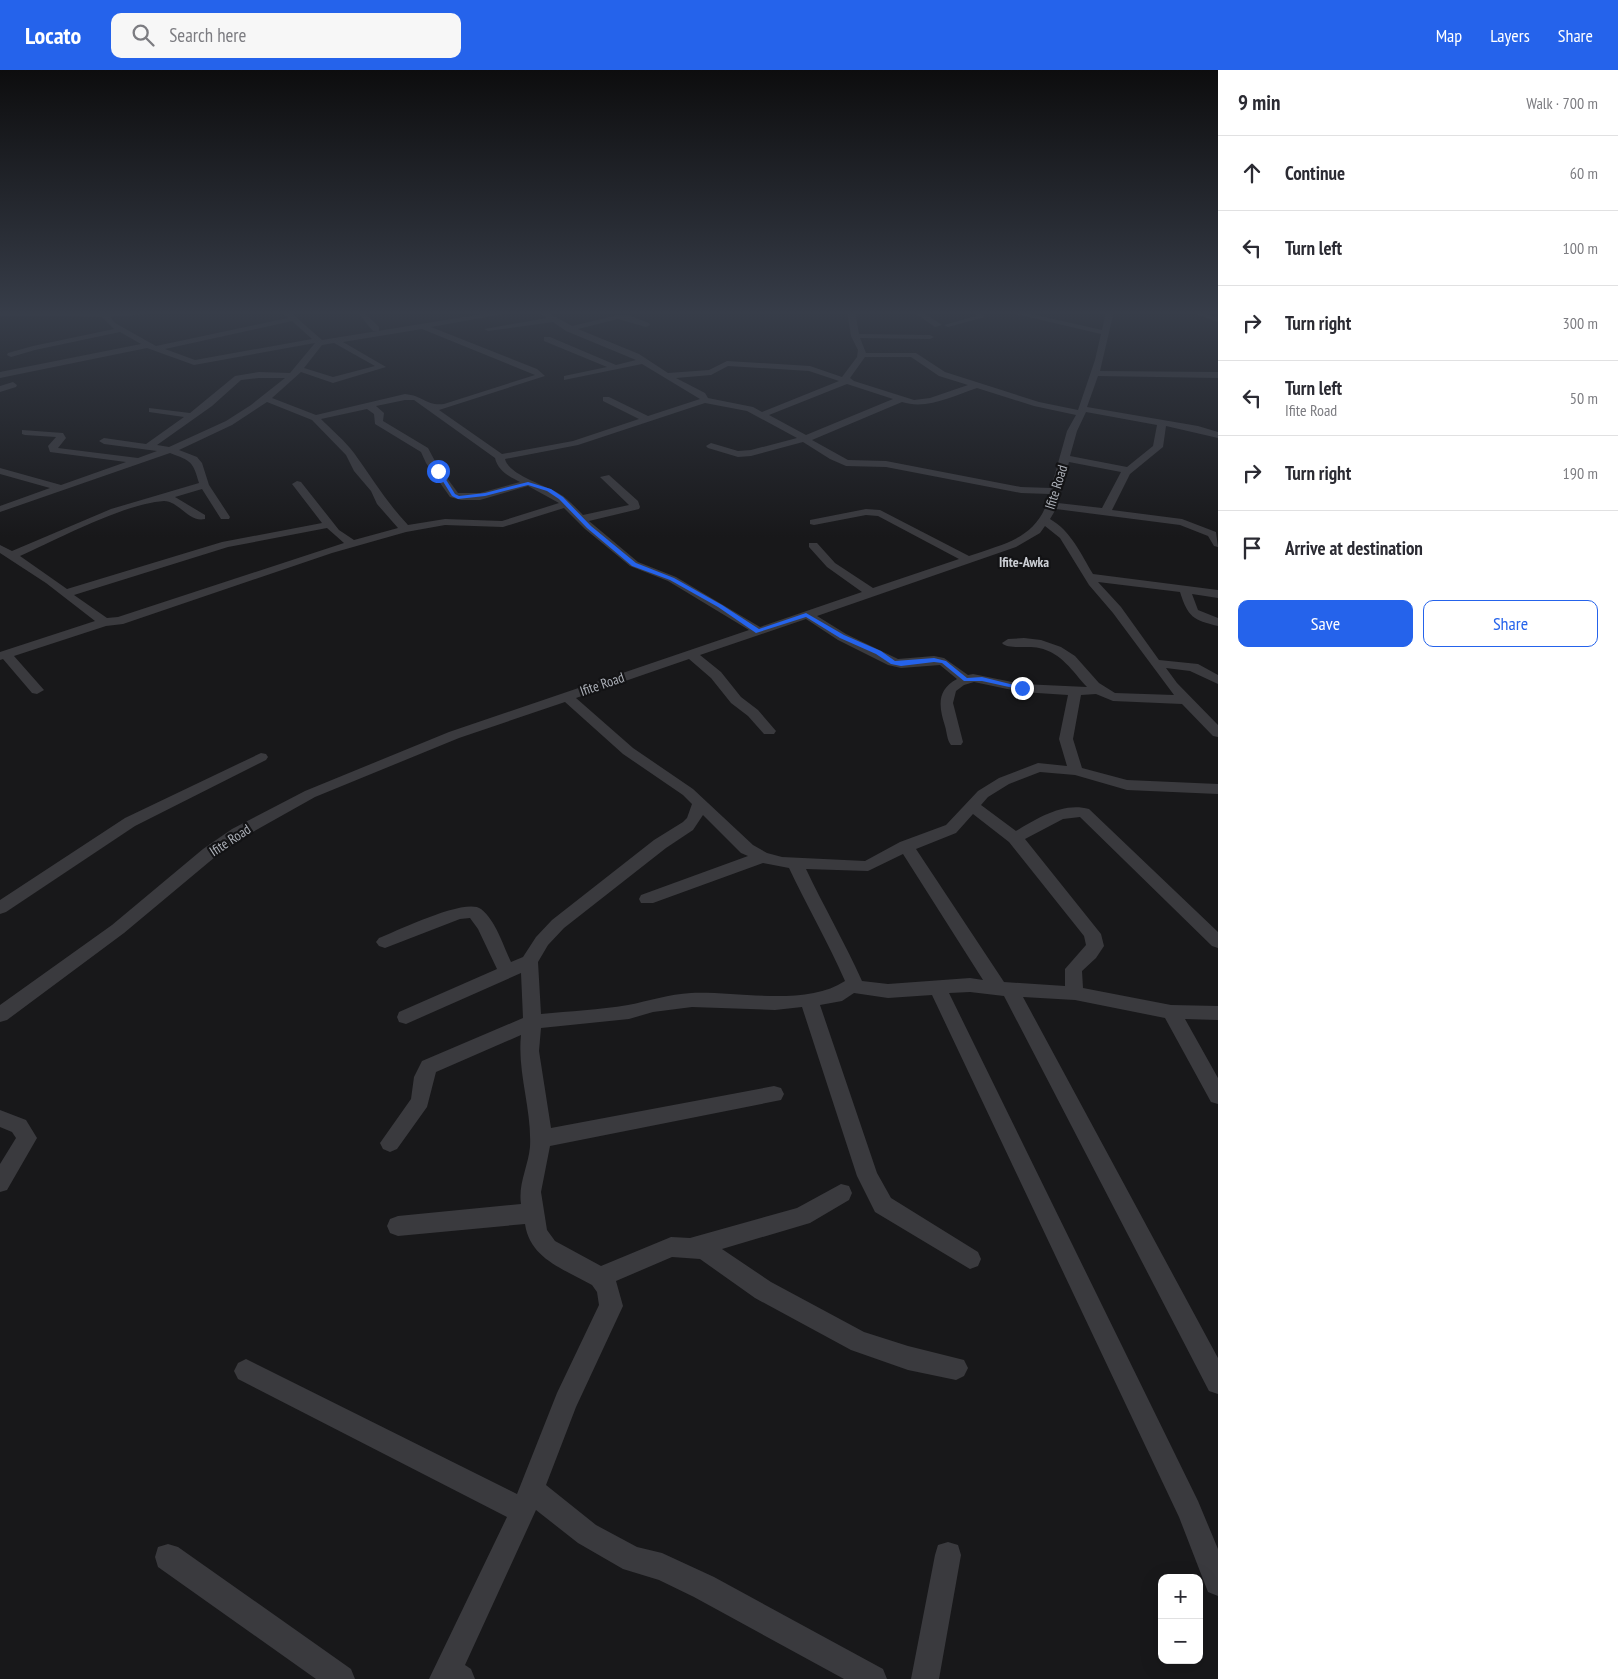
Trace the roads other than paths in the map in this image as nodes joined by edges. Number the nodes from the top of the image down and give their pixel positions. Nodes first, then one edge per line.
1 (228, 386) edge
2 (280, 386) edge
3 (510, 386) edge
4 (685, 386) edge
5 (832, 386) edge
6 (863, 386) edge
7 (974, 386) edge
8 (980, 386) edge
9 (1090, 386) edge
10 (266, 399) junction
11 (606, 399) dead end
12 (705, 400) junction
13 (899, 400) junction
14 (368, 405) junction
15 (430, 408) junction
16 (152, 410) dead end
17 (1082, 411) junction
18 (762, 415) junction
19 (192, 416) junction
20 (315, 418) junction
21 (645, 418) junction
22 (1162, 424) junction
23 (25, 432) dead end
24 (1218, 435) edge
25 (804, 439) junction
26 (104, 441) dead end
27 (711, 446) dead end
28 (148, 447) junction
29 (171, 450) junction
30 (500, 457) junction
31 (1065, 458) junction
32 (139, 461) junction
33 (1128, 470) junction
34 (0, 471) edge
35 (605, 477) dead end
36 (528, 483) junction
37 (297, 484) dead end
38 (204, 485) junction
39 (62, 488) junction
40 (1055, 491) junction
41 (158, 499) junction
42 (566, 504) junction
43 (1051, 505) junction
44 (0, 509) edge
45 (1105, 512) junction
46 (201, 517) dead end
47 (226, 517) dead end
48 (581, 519) junction
49 (1045, 521) junction
50 (814, 522) dead end
51 (328, 525) junction
52 (406, 529) junction
53 (353, 544) junction
54 (1218, 544) edge
55 (813, 545) dead end
56 (0, 548) edge
57 (12, 555) junction
58 (969, 560) junction
59 (1089, 577) junction
60 (1184, 588) junction
61 (870, 592) junction
62 (65, 594) junction
63 (1218, 594) edge
64 (806, 614) junction
65 (105, 622) junction
66 (1218, 622) edge
67 (758, 631) junction
68 (1008, 643) dead end
69 (3, 651) edge
70 (691, 654) junction
71 (1155, 663) junction
72 (966, 680) junction
73 (1218, 680) edge
74 (37, 690) dead end
75 (1096, 690) junction
76 (1075, 692) junction
77 (566, 696) junction
78 (1185, 700) junction
79 (769, 731) dead end
80 (1218, 733) edge
81 (956, 742) dead end
82 (261, 756) dead end
83 (1076, 771) junction
84 (1218, 789) edge
85 (700, 802) junction
86 (973, 806) junction
87 (1015, 838) junction
88 (906, 846) junction
89 (762, 857) junction
90 (794, 863) junction
91 (646, 900) dead end
92 (0, 908) edge
93 (385, 942) dead end
94 (1218, 942) edge
95 (529, 962) junction
96 (507, 972) junction
97 (851, 986) junction
98 (938, 987) junction
99 (1004, 989) junction
100 (1075, 993) junction
101 (809, 1000) junction
102 (1171, 1012) junction
103 (1218, 1013) edge
104 (0, 1015) edge
105 (406, 1017) dead end
106 (532, 1022) junction
107 (774, 1094) dead end
108 (1218, 1096) edge
109 (0, 1118) edge
110 (540, 1139) junction
111 (390, 1143) dead end
112 (0, 1183) edge
113 (841, 1192) dead end
114 (533, 1213) junction
115 (398, 1226) dead end
116 (693, 1247) junction
117 (970, 1260) dead end
118 (600, 1277) junction
119 (956, 1368) dead end
120 (246, 1371) dead end
121 (1218, 1382) edge
122 (527, 1500) junction
123 (948, 1555) dead end
124 (168, 1557) dead end
125 (1218, 1582) edge
126 (450, 1676) edge
127 (342, 1679) edge
128 (873, 1679) edge
129 (925, 1679) edge

1 - 19 street
2 - 10 street
3 - 15 street
4 - 12 street
5 - 18 street
6 - 13 street
7 - 13 street
8 - 17 street
9 - 17 street, Ifite Road
10 - 20 street
10 - 29 street
11 - 21 street
12 - 18 street
12 - 21 street
13 - 25 street
14 - 15 street
14 - 20 street
14 - 36 street
15 - 30 street
16 - 19 street
17 - 22 street
17 - 31 street, Ifite Road
18 - 25 street
19 - 28 street
20 - 52 street
21 - 30 street
22 - 24 street
22 - 33 street
23 - 32 street
25 - 27 street
25 - 40 street
26 - 28 street
28 - 29 street
29 - 32 street
29 - 38 street
30 - 36 street
31 - 33 street
31 - 40 street, Ifite Road
32 - 39 street
33 - 45 street
34 - 39 street
35 - 48 street
36 - 42 street
37 - 51 street
38 - 41 street
38 - 47 street
39 - 44 street
40 - 43 street, Ifite Road
41 - 46 street
41 - 57 street
42 - 48 street
42 - 52 street
43 - 45 street
43 - 49 street, Ifite Road
45 - 54 street
48 - 67 street
49 - 58 street, Ifite Road
49 - 59 street
50 - 58 street
51 - 53 street
51 - 62 street
52 - 53 street
53 - 65 street
55 - 61 street
56 - 57 street
57 - 62 street
58 - 61 street, Ifite Road
59 - 60 street
59 - 71 street
60 - 63 street
60 - 66 street
61 - 64 street, Ifite Road
62 - 65 street
64 - 67 street, Ifite Road
64 - 72 street
65 - 69 street
67 - 70 street, Ifite Road
68 - 75 street
69 - 74 street
70 - 77 street, Ifite Road
70 - 79 street
71 - 73 street
71 - 78 street
72 - 76 street
72 - 81 street
75 - 76 street
75 - 78 street
76 - 83 street
77 - 85 street
77 - 104 street, Ifite Road
78 - 80 street
82 - 92 street
83 - 84 street
83 - 86 street
85 - 89 street
85 - 95 street
86 - 87 street
86 - 88 street
87 - 94 street
87 - 100 street
88 - 90 street
88 - 99 street
89 - 90 street
89 - 91 street
90 - 97 street
93 - 96 street
95 - 96 street
95 - 106 street
96 - 105 street
97 - 98 street
97 - 101 street
98 - 99 street
98 - 125 street
99 - 100 street
99 - 121 street
100 - 102 street
101 - 106 street
101 - 117 street
102 - 103 street
102 - 108 street
106 - 110 street
106 - 111 street
107 - 110 street
109 - 112 street
110 - 114 street
113 - 116 street
114 - 115 street
114 - 118 street
116 - 118 street
116 - 119 street
118 - 122 street
120 - 122 street
122 - 126 street
122 - 128 street
123 - 129 street
124 - 127 street

